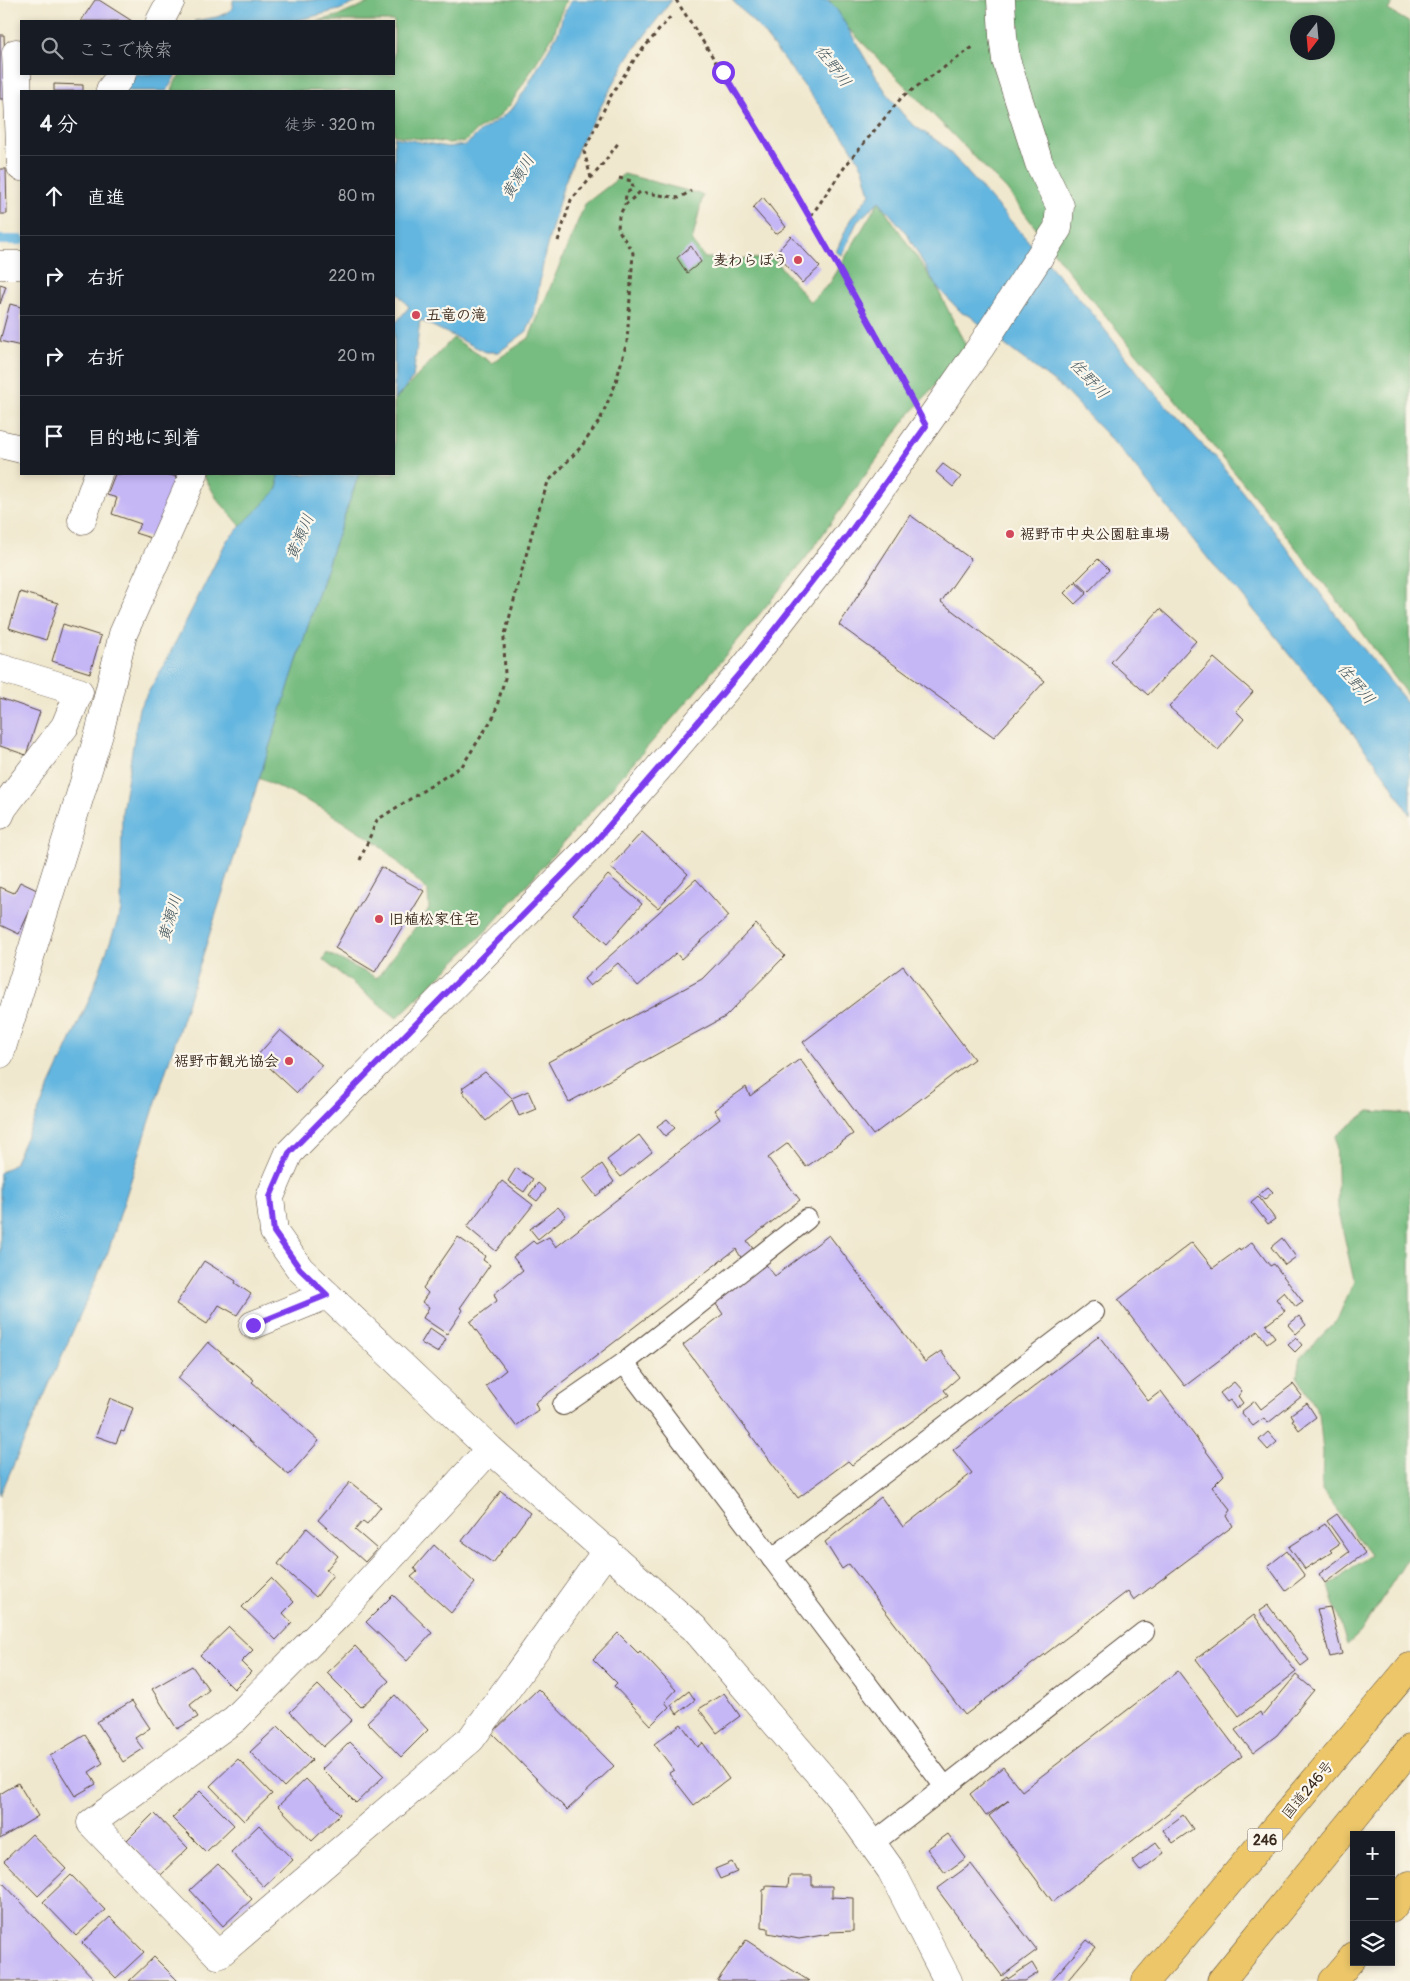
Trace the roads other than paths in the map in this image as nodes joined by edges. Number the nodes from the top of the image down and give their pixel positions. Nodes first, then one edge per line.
1 (171, 0) edge
2 (1001, 0) edge
3 (161, 20) edge
4 (16, 53) dead end
5 (121, 75) edge
6 (110, 90) edge
7 (10, 114) edge
8 (20, 162) edge
9 (0, 265) edge
10 (20, 265) edge
11 (0, 444) edge
12 (20, 449) edge
13 (98, 475) edge
14 (194, 475) edge
15 (82, 520) dead end
16 (116, 664) junction
17 (0, 668) edge
18 (79, 692) junction
19 (0, 815) edge
20 (0, 1054) edge
21 (807, 1219) dead end
22 (327, 1295) junction
23 (1094, 1312) dead end
24 (253, 1325) dead end
25 (624, 1363) junction
26 (563, 1405) dead end
27 (490, 1448) junction
28 (607, 1550) junction
29 (772, 1559) junction
30 (1144, 1632) dead end
31 (1410, 1667) edge
32 (1407, 1753) edge
33 (945, 1787) junction
34 (872, 1844) junction
35 (1409, 1886) edge
36 (1395, 1904) edge
37 (1350, 1961) edge
38 (948, 1981) edge
39 (1146, 1981) edge
40 (1221, 1981) edge
41 (1333, 1981) edge

1 - 3 street
2 - 22 street
4 - 7 street
5 - 6 street
7 - 8 street
9 - 10 street
11 - 12 street
13 - 15 street
14 - 16 street
16 - 18 street
16 - 20 street
17 - 18 street
18 - 19 street
21 - 25 lane
22 - 24 street
22 - 27 street
23 - 29 lane
25 - 26 lane
25 - 29 lane
27 - 28 street
27 - 28 street
28 - 34 street
29 - 33 lane
30 - 33 lane
31 - 39 highway, 国道246号 / 246
32 - 40 highway
33 - 34 lane
34 - 38 street
35 - 36 highway
37 - 41 highway

